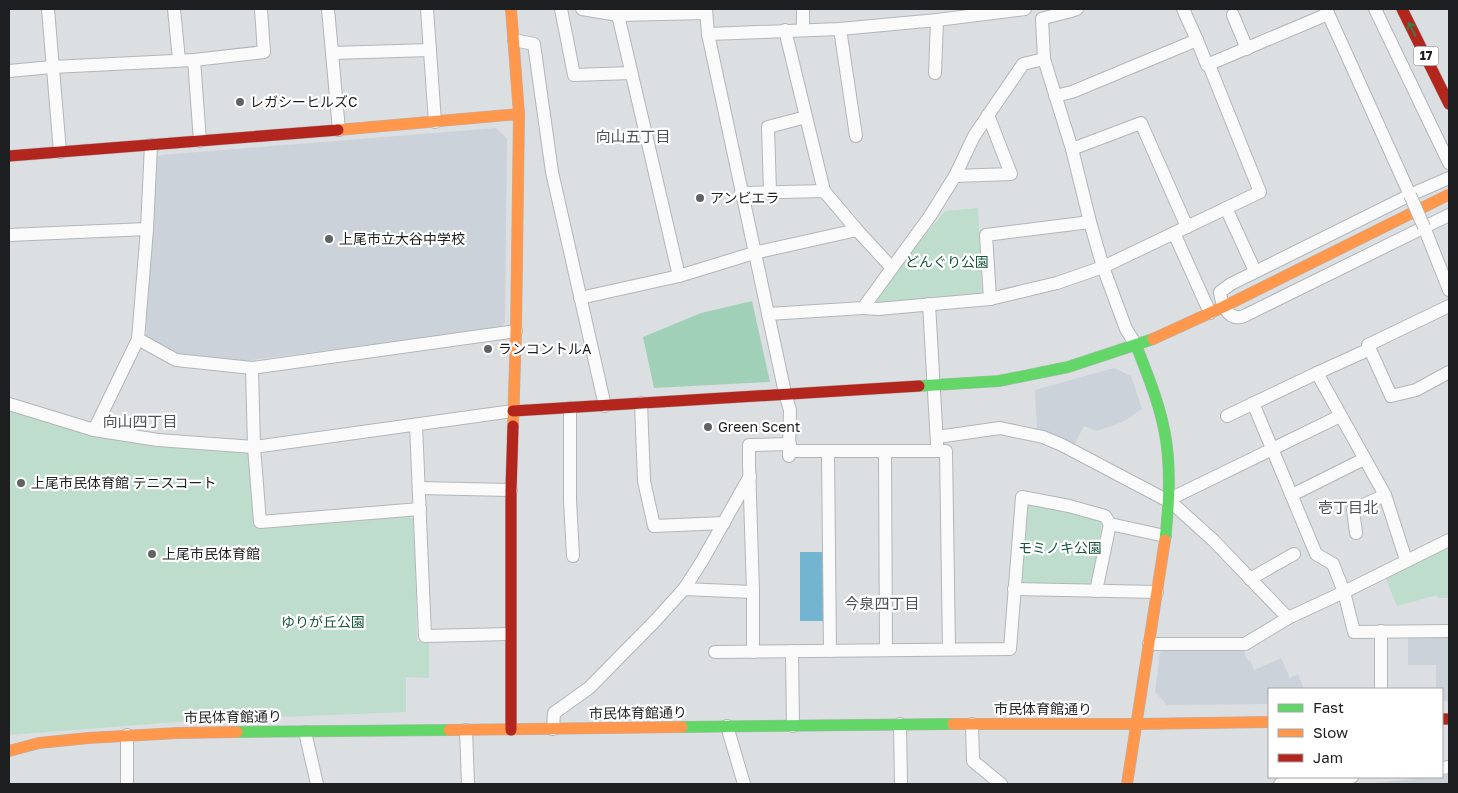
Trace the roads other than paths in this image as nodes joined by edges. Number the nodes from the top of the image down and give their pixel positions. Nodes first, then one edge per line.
1 (48, 9) edge
2 (174, 9) edge
3 (261, 9) edge
4 (328, 9) edge
5 (427, 9) edge
6 (510, 9) edge
7 (561, 9) edge
8 (582, 9) edge
9 (803, 9) edge
10 (1025, 9) edge
11 (1029, 9) edge
12 (1077, 9) edge
13 (1183, 9) edge
14 (1375, 9) edge
15 (1402, 9) edge
16 (994, 10) edge
17 (706, 11) edge
18 (1327, 12) edge
19 (618, 14) junction
20 (1049, 14) edge
21 (1233, 15) dead end
22 (943, 16) edge
23 (840, 29) junction
24 (785, 30) junction
25 (802, 30) junction
26 (708, 34) junction
27 (514, 40) junction
28 (1197, 40) junction
29 (1247, 49) junction
30 (430, 50) junction
31 (332, 53) junction
32 (1044, 59) junction
33 (180, 60) junction
34 (194, 60) junction
35 (1209, 65) junction
36 (52, 67) junction
37 (9, 71) edge
38 (631, 72) junction
39 (935, 74) dead end
40 (1055, 96) junction
41 (1449, 104) edge
42 (519, 114) junction
43 (988, 115) junction
44 (806, 117) junction
45 (434, 122) junction
46 (339, 130) junction
47 (856, 136) dead end
48 (200, 141) junction
49 (151, 145) junction
50 (1072, 149) junction
51 (60, 152) junction
52 (9, 156) edge
53 (1449, 163) edge
54 (955, 176) junction
55 (1449, 178) edge
56 (824, 191) junction
57 (770, 192) junction
58 (741, 193) junction
59 (1410, 195) junction
60 (1448, 195) dead end
61 (1226, 208) junction
62 (1449, 215) edge
63 (1090, 222) junction
64 (1187, 227) junction
65 (1424, 227) junction
66 (147, 229) junction
67 (857, 230) junction
68 (1174, 233) junction
69 (9, 235) edge
70 (754, 253) junction
71 (1103, 267) junction
72 (892, 268) junction
73 (1255, 271) junction
74 (679, 276) junction
75 (1449, 290) edge
76 (580, 298) junction
77 (990, 299) junction
78 (929, 304) junction
79 (1449, 306) edge
80 (1223, 307) junction
81 (863, 308) junction
82 (1210, 313) junction
83 (768, 314) junction
84 (516, 331) junction
85 (138, 339) junction
86 (1136, 345) junction
87 (1370, 349) junction
88 (252, 368) junction
89 (1449, 372) edge
90 (1317, 373) junction
91 (934, 385) junction
92 (785, 393) junction
93 (641, 403) junction
94 (1253, 403) junction
95 (9, 404) edge
96 (605, 406) junction
97 (570, 408) junction
98 (513, 411) junction
99 (1227, 416) dead end
100 (1340, 416) junction
101 (416, 425) junction
102 (94, 430) junction
103 (937, 437) junction
104 (254, 448) junction
105 (1273, 449) junction
106 (789, 450) junction
107 (828, 451) junction
108 (885, 451) junction
109 (936, 451) junction
110 (1364, 458) junction
111 (750, 476) junction
112 (419, 488) junction
113 (511, 490) junction
114 (1292, 495) junction
115 (1385, 495) junction
116 (1170, 502) junction
117 (420, 509) junction
118 (724, 523) junction
119 (1110, 524) junction
120 (1356, 533) dead end
121 (1165, 536) junction
122 (1449, 540) edge
123 (1294, 554) dead end
124 (574, 556) dead end
125 (1406, 560) junction
126 (1250, 579) junction
127 (684, 589) junction
128 (1014, 589) junction
129 (1096, 591) junction
130 (753, 592) junction
131 (1157, 592) junction
132 (1344, 592) junction
133 (1288, 618) junction
134 (1381, 631) junction
135 (1449, 631) edge
136 (510, 634) junction
137 (1149, 644) junction
138 (949, 649) junction
139 (830, 650) junction
140 (886, 650) junction
141 (792, 651) junction
142 (715, 652) dead end
143 (753, 652) junction
144 (1381, 688) edge
145 (1268, 722) edge
146 (900, 724) junction
147 (972, 724) junction
148 (1136, 724) junction
149 (727, 726) junction
150 (793, 726) junction
151 (553, 729) junction
152 (466, 730) junction
153 (511, 730) junction
154 (304, 732) junction
155 (127, 735) junction
156 (9, 751) edge
157 (1343, 778) edge
158 (1297, 783) edge
159 (127, 784) edge
160 (318, 784) edge
161 (468, 784) edge
162 (744, 784) edge
163 (901, 784) edge
164 (1001, 784) edge
165 (1127, 784) edge
166 (1280, 784) edge

1 - 36 street
2 - 33 street
3 - 34 street
4 - 31 street
5 - 30 street
6 - 27 main road
7 - 38 street
8 - 19 street
9 - 25 street
10 - 16 street
11 - 20 street
12 - 20 street
13 - 28 street
14 - 53 street
41 -> 15 main road, 17
16 - 22 street
17 - 19 street
17 - 26 street
18 - 29 street
18 - 59 street
19 - 38 street
20 - 32 street
21 - 29 street
22 - 23 street
22 - 39 street
23 - 25 street
23 - 47 street
24 - 25 street
24 - 26 street
24 - 44 street
26 - 58 street
27 - 42 main road
27 - 76 street
28 - 35 street
28 - 40 street
29 - 35 street
30 - 31 street
30 - 45 street
31 - 46 street
32 - 40 street
32 - 43 street
33 - 34 street
33 - 36 street
34 - 48 street
35 - 61 street
36 - 37 street
36 - 51 street
38 - 74 street
40 - 50 street
42 - 45 main road
42 - 84 main road
43 - 54 street
43 - 54 street
44 - 56 street
44 - 57 street
45 - 46 main road
46 - 48 main road
48 - 49 main road
49 - 51 main road
49 - 66 street
50 - 63 street
50 - 64 street
51 - 52 main road
54 - 72 street
55 - 59 street
56 - 57 street
56 - 67 street
57 - 58 street
58 - 70 street
59 - 65 street, bridge
59 - 73 street
60 - 80 main road
61 - 64 street
61 - 73 street
62 - 65 street
63 - 71 street
63 - 77 street
64 - 68 street
65 - 75 street
65 - 80 street
66 - 69 street
66 - 85 street
67 - 70 street
67 - 72 street
68 - 71 street
68 - 82 street
70 - 74 street
70 - 83 street
71 - 77 street
71 - 86 street
72 - 81 street
73 - 80 street
74 - 76 street
76 - 96 street
77 - 78 street
78 - 81 street
78 - 91 street
79 - 87 street
80 - 82 main road
81 - 83 street
82 - 86 main road
83 - 92 street
84 - 88 street
84 - 98 main road
85 - 88 street
85 - 102 street
86 - 91 main road
86 - 116 main road
87 - 89 street
87 - 90 street
88 - 104 street
90 - 94 street
90 - 100 street
91 - 92 main road
91 - 103 street
92 - 93 main road
92 - 106 street
93 - 96 main road
93 - 118 street
94 - 99 street
94 - 105 street
95 - 102 street
96 - 97 main road
97 - 98 main road
97 - 124 street
98 - 101 street
98 - 113 main road
100 - 105 street
100 - 110 street
101 - 104 street
101 - 112 street
102 - 104 street
103 - 109 street
103 - 116 street
104 - 117 street
105 - 114 street
105 - 116 street
106 - 107 street
106 - 111 street
107 - 108 street
107 - 139 street
108 - 109 street
108 - 140 street
109 - 138 street
110 - 114 street
110 - 115 street
111 - 118 street
111 - 130 street
112 - 113 street
112 - 117 street
113 - 136 main road
114 - 132 street
115 - 120 street
115 - 125 street
116 - 121 main road
116 - 126 street
117 - 136 street
118 - 127 street
119 - 121 street
119 - 128 street
119 - 129 street
121 - 131 main road
122 - 125 street
123 - 126 street
125 - 132 street
126 - 133 street
127 - 130 street
127 - 151 street
128 - 129 street
128 - 138 street
129 - 131 street
130 - 143 street
131 - 137 main road
132 - 133 street
132 - 134 street
133 - 137 street
134 - 135 street
134 - 144 street
136 - 153 main road
137 - 148 main road
138 - 140 street
139 - 140 street
139 - 141 street
141 - 143 street
141 - 150 street
142 - 143 street
145 - 148 main road, 市民体育館通り
146 - 147 main road, 市民体育館通り
146 - 150 main road, 市民体育館通り
146 - 163 street
147 - 148 main road, 市民体育館通り
147 - 164 street
148 - 165 main road
149 - 150 main road, 市民体育館通り
149 - 151 main road, 市民体育館通り
149 - 162 street
151 - 153 main road, 市民体育館通り
152 - 153 main road, 市民体育館通り
152 - 154 main road, 市民体育館通り
152 - 161 street
154 - 155 main road, 市民体育館通り
154 - 160 street
155 - 156 main road, 市民体育館通り
155 - 159 street
157 - 158 street
158 - 166 street

